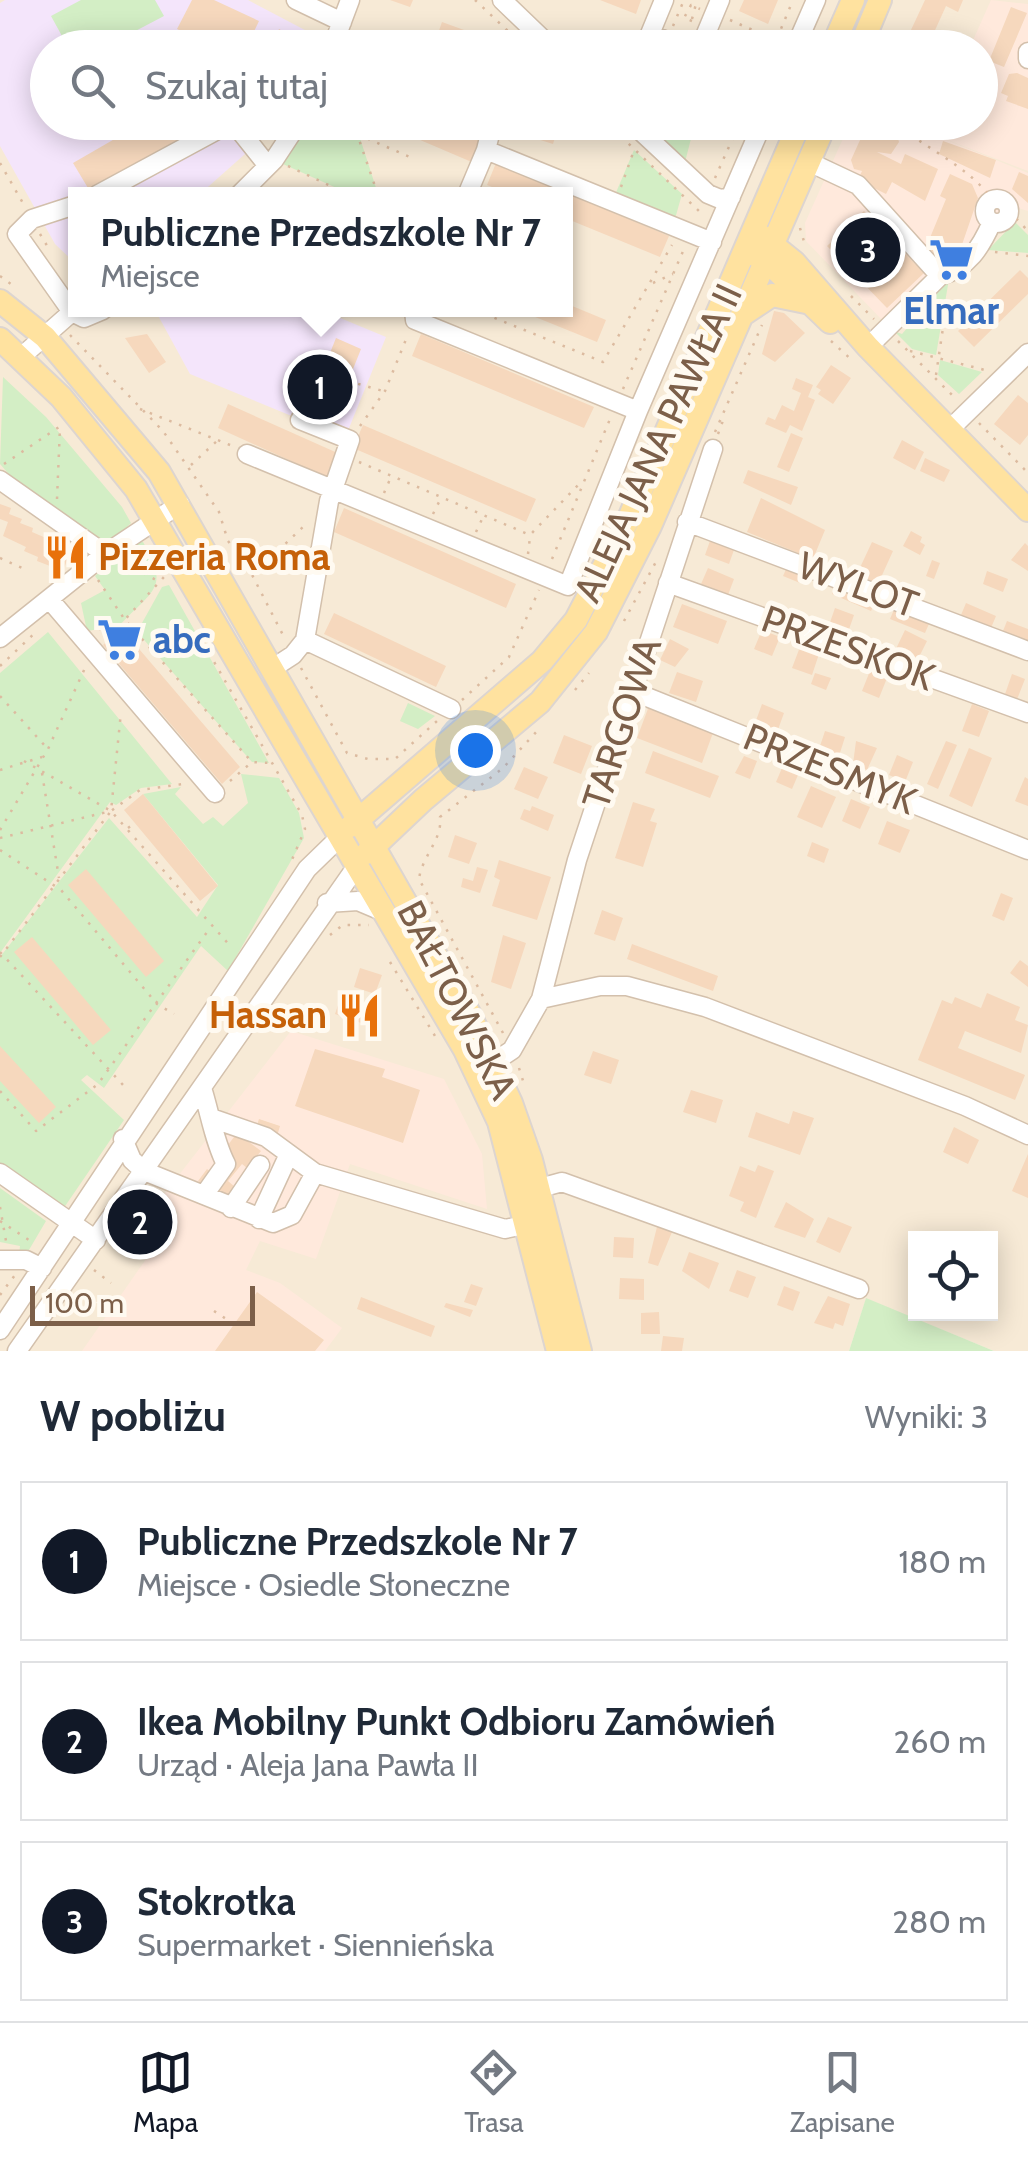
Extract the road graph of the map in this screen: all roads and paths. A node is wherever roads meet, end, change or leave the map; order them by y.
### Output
1 (296, 0) edge
2 (350, 0) edge
3 (475, 0) edge
4 (502, 0) edge
5 (664, 0) edge
6 (684, 0) edge
7 (697, 0) edge
8 (793, 0) edge
9 (816, 0) edge
10 (853, 0) edge
11 (880, 0) edge
12 (712, 5) edge
13 (729, 20) dead end
14 (342, 22) junction
15 (339, 30) edge
16 (507, 30) edge
17 (533, 30) edge
18 (652, 30) edge
19 (678, 30) edge
20 (705, 30) edge
21 (752, 30) edge
22 (780, 30) edge
23 (803, 30) edge
24 (840, 30) edge
25 (868, 30) edge
26 (199, 140) edge
27 (250, 140) edge
28 (287, 140) edge
29 (361, 140) edge
30 (372, 140) edge
31 (488, 140) edge
32 (624, 140) edge
33 (634, 140) edge
34 (650, 140) edge
35 (732, 140) edge
36 (755, 140) edge
37 (794, 140) edge
38 (915, 140) edge
39 (817, 143) edge
40 (486, 150) junction
41 (634, 150) junction
42 (410, 157) dead end
43 (0, 163) edge
44 (271, 163) junction
45 (110, 187) edge
46 (246, 187) edge
47 (332, 187) edge
48 (376, 187) edge
49 (470, 187) edge
50 (708, 194) junction
51 (731, 197) junction
52 (992, 199) junction
53 (612, 202) junction
54 (68, 207) edge
55 (1014, 215) junction
56 (785, 218) junction
57 (32, 219) junction
58 (992, 222) junction
59 (1028, 222) edge
60 (685, 231) junction
61 (1028, 231) edge
62 (712, 242) junction
63 (760, 246) junction
64 (980, 250) junction
65 (812, 256) dead end
66 (1028, 256) edge
67 (673, 274) junction
68 (946, 274) junction
69 (652, 284) junction
70 (847, 292) dead end
71 (0, 301) edge
72 (813, 304) junction
73 (68, 306) edge
74 (742, 315) junction
75 (68, 316) edge
76 (414, 317) edge
77 (420, 317) edge
78 (492, 317) edge
79 (889, 327) junction
80 (45, 337) junction
81 (0, 339) edge
82 (868, 347) junction
83 (908, 350) junction
84 (1028, 354) edge
85 (20, 357) junction
86 (938, 358) junction
87 (986, 370) dead end
88 (936, 377) junction
89 (348, 381) dead end
90 (385, 391) junction
91 (729, 402) dead end
92 (617, 403) junction
93 (139, 409) dead end
94 (638, 411) junction
95 (968, 411) junction
96 (54, 418) dead end
97 (300, 420) dead end
98 (60, 426) junction
99 (949, 430) junction
100 (69, 435) dead end
101 (219, 439) junction
102 (347, 447) junction
103 (713, 449) joint
104 (247, 454) joint
105 (0, 466) edge
106 (189, 467) dead end
107 (1028, 473) edge
108 (586, 476) junction
109 (0, 480) edge
110 (330, 495) junction
111 (180, 504) junction
112 (600, 504) junction
113 (1028, 510) edge
114 (630, 516) junction
115 (56, 518) junction
116 (155, 520) junction
117 (687, 522) junction
118 (106, 553) junction
119 (0, 558) edge
120 (247, 564) dead end
121 (22, 568) dead end
122 (89, 568) junction
123 (166, 576) dead end
124 (544, 577) junction
125 (159, 582) junction
126 (668, 583) junction
127 (50, 600) junction
128 (126, 620) junction
129 (43, 626) dead end
130 (119, 626) junction
131 (78, 635) junction
132 (0, 637) edge
133 (305, 640) junction
134 (1028, 651) edge
135 (92, 653) junction
136 (209, 653) dead end
137 (0, 666) edge
138 (273, 668) junction
139 (632, 691) junction
140 (0, 696) edge
141 (131, 697) junction
142 (450, 709) junction
143 (1028, 713) edge
144 (48, 750) junction
145 (44, 757) junction
146 (24, 762) junction
147 (252, 762) junction
148 (273, 764) junction
149 (402, 769) junction
150 (0, 770) edge
151 (40, 770) junction
152 (338, 780) junction
153 (286, 786) dead end
154 (215, 794) junction
155 (110, 811) junction
156 (440, 816) dead end
157 (360, 818) junction
158 (135, 824) dead end
159 (50, 826) junction
160 (126, 829) junction
161 (0, 830) edge
162 (341, 836) junction
163 (0, 838) edge
164 (375, 844) junction
165 (154, 846) dead end
166 (0, 850) edge
167 (1028, 850) edge
168 (146, 851) junction
169 (359, 863) junction
170 (173, 869) dead end
171 (166, 875) junction
172 (59, 878) junction
173 (54, 884) junction
174 (425, 890) dead end
175 (192, 892) dead end
176 (79, 897) dead end
177 (184, 898) junction
178 (71, 902) junction
179 (328, 903) junction
180 (97, 919) dead end
181 (378, 919) junction
182 (90, 925) junction
183 (210, 928) junction
184 (377, 938) dead end
185 (117, 942) dead end
186 (110, 948) junction
187 (237, 952) dead end
188 (385, 953) dead end
189 (0, 955) edge
190 (25, 965) dead end
191 (136, 965) dead end
192 (18, 970) junction
193 (128, 970) junction
194 (43, 986) dead end
195 (37, 992) junction
196 (541, 999) junction
197 (157, 1004) junction
198 (64, 1011) dead end
199 (174, 1014) dead end
200 (58, 1016) junction
201 (80, 1030) dead end
202 (75, 1035) junction
203 (441, 1040) dead end
204 (484, 1068) junction
205 (108, 1072) junction
206 (124, 1086) dead end
207 (202, 1088) junction
208 (10, 1092) dead end
209 (2, 1093) edge
210 (30, 1113) dead end
211 (24, 1117) junction
212 (214, 1118) junction
213 (1028, 1135) edge
214 (123, 1139) junction
215 (289, 1154) junction
216 (226, 1164) junction
217 (260, 1165) dead end
218 (510, 1166) junction
219 (316, 1173) junction
220 (0, 1174) edge
221 (148, 1176) junction
222 (248, 1182) junction
223 (540, 1188) junction
224 (204, 1195) junction
225 (0, 1207) edge
226 (231, 1208) junction
227 (158, 1217) dead end
228 (259, 1219) junction
229 (2, 1223) edge
230 (72, 1224) junction
231 (524, 1225) junction
232 (96, 1240) junction
233 (37, 1245) dead end
234 (552, 1249) junction
235 (4, 1259) edge
236 (81, 1260) junction
237 (42, 1268) junction
238 (111, 1283) dead end
239 (859, 1289) dead end
240 (214, 1311) dead end
241 (234, 1324) dead end
242 (1, 1328) edge
243 (19, 1347) edge
244 (558, 1351) edge
245 (580, 1351) edge

1 - 14 street
2 - 14 street
3 - 16 path
4 - 17 street
5 - 18 street
6 - 19 path
7 - 12 path
8 - 22 path
9 - 23 street
10 - 24 main road
11 - 25 main road
12 - 20 street
13 - 21 path
14 - 15 street
26 - 45 street
27 - 44 street
28 - 44 street
29 - 48 path
30 - 42 path
31 - 40 street
32 - 41 path
33 - 41 path
34 - 50 street
35 - 50 path
36 - 51 street
37 - 63 main road, ALEJA JANA PAWŁA II
38 - 52 path
39 - 56 main road
39 - 68 street
40 - 49 street
40 - 53 street
41 - 53 path
41 - 60 path
43 - 57 path
44 - 46 street
44 - 47 path
50 - 51 street
51 - 62 street
52 - 55 street
52 - 58 street
53 - 60 street
54 - 57 street
55 - 58 street
55 - 59 path
55 - 61 path
56 - 63 main road
56 - 65 path
57 - 73 street
58 - 64 street
60 - 62 street
60 - 67 path
60 - 69 path
62 - 94 street
63 - 72 main road
63 - 74 main road, ALEJA JANA PAWŁA II
63 - 82 main road
63 - 114 main road, ALEJA JANA PAWŁA II
64 - 66 path
64 - 68 street
67 - 69 path
67 - 92 path
68 - 79 street
68 - 86 path
69 - 78 path
70 - 79 path
71 - 80 main road, BAŁTOWSKA
72 - 74 main road
72 - 82 main road
74 - 164 main road, ALEJA JANA PAWŁA II
75 - 80 street
76 - 90 path
77 - 92 street
79 - 82 street
79 - 83 path
80 - 85 street
80 - 111 main road, BAŁTOWSKA
81 - 85 main road, BAŁTOWSKA
82 - 99 main road
83 - 86 path
83 - 88 path
84 - 95 street
85 - 116 main road, BAŁTOWSKA
86 - 87 path
86 - 88 path
88 - 95 path
89 - 90 path
90 - 102 path
91 - 103 path
92 - 94 street
92 - 108 path
93 - 101 path
94 - 112 street
95 - 99 street
95 - 107 path
96 - 98 path
97 - 102 street
98 - 100 path
98 - 105 path
98 - 115 path
99 - 113 main road
101 - 104 path
101 - 106 path
102 - 108 path
102 - 110 street
103 - 117 street, TARGOWA
104 - 110 street
108 - 124 path
109 - 115 street
110 - 120 path
110 - 124 street
110 - 133 street
111 - 116 street
111 - 138 main road, BAŁTOWSKA
112 - 114 street
112 - 124 street
114 - 149 main road, ALEJA JANA PAWŁA II
115 - 118 street
116 - 118 street
116 - 162 main road, BAŁTOWSKA
117 - 126 street, TARGOWA
117 - 134 street, WYLOT
118 - 122 street
118 - 125 path
119 - 121 path
122 - 127 street
122 - 128 path
123 - 125 path
124 - 142 path
125 - 128 path
126 - 139 street, TARGOWA
126 - 143 street, PRZESKOK
127 - 131 street
127 - 132 street
128 - 130 path
128 - 147 path
129 - 137 path
130 - 131 path
130 - 135 path
131 - 135 street
133 - 138 street
133 - 142 street
135 - 141 street
135 - 144 path
136 - 148 path
138 - 152 main road, BAŁTOWSKA
139 - 167 street, PRZESMYK
139 - 196 street, TARGOWA
140 - 144 path
141 - 154 street
141 - 155 path
142 - 149 path
144 - 145 path
145 - 146 path
145 - 151 path
146 - 150 path
146 - 151 path
147 - 148 path
147 - 154 path
148 - 153 path
149 - 152 main road
149 - 157 main road, ALEJA JANA PAWŁA II
151 - 155 path
151 - 159 path
151 - 161 path
152 - 157 main road, BAŁTOWSKA
154 - 155 path
155 - 159 path
155 - 160 path
155 - 172 path
156 - 174 path
157 - 162 main road, ALEJA JANA PAWŁA II
157 - 164 main road, BAŁTOWSKA
158 - 160 path
159 - 163 path
159 - 172 path
160 - 168 path
162 - 169 main road, BAŁTOWSKA
162 - 214 street, ALEJA JANA PAWŁA II
164 - 169 main road, ALEJA JANA PAWŁA II
164 - 204 main road, BAŁTOWSKA
165 - 168 path
166 - 173 path
168 - 171 path
169 - 179 street, ALEJA JANA PAWŁA II
169 - 181 main road, BAŁTOWSKA
170 - 171 path
171 - 177 path
172 - 173 path
173 - 178 path
173 - 189 path
175 - 177 path
176 - 178 path
177 - 183 path
178 - 182 path
179 - 181 street
179 - 207 street, ALEJA JANA PAWŁA II
180 - 182 path
181 - 184 path
181 - 204 main road, BAŁTOWSKA
182 - 186 path
183 - 187 path
183 - 197 path
185 - 186 path
186 - 193 path
188 - 203 path
189 - 192 path
190 - 192 path
191 - 193 path
192 - 195 path
193 - 197 path
194 - 195 path
195 - 200 path
196 - 204 street, TARGOWA
196 - 213 street
197 - 199 path
197 - 205 path
198 - 200 path
200 - 202 path
201 - 202 path
202 - 205 path
204 - 218 main road, BAŁTOWSKA
204 - 223 main road, BAŁTOWSKA
205 - 206 path
205 - 211 path
207 - 212 street
207 - 221 street, ALEJA JANA PAWŁA II
208 - 209 path
209 - 211 path
210 - 211 path
212 - 215 street
212 - 216 street
214 - 221 street
214 - 230 street, ALEJA JANA PAWŁA II
215 - 219 street
215 - 228 street
216 - 222 street
216 - 224 street
217 - 222 street
218 - 223 street
218 - 231 main road, BAŁTOWSKA
219 - 228 street
219 - 231 street
220 - 230 street
221 - 224 street
221 - 227 path
221 - 232 street, ALEJA JANA PAWŁA II
222 - 226 street
223 - 234 main road, BAŁTOWSKA
223 - 239 street
224 - 226 street
225 - 229 path
226 - 228 street
229 - 233 path
229 - 235 path
230 - 232 street
230 - 237 street, ALEJA JANA PAWŁA II
231 - 234 street
231 - 244 main road, BAŁTOWSKA
232 - 236 street, ALEJA JANA PAWŁA II
234 - 245 main road, BAŁTOWSKA
235 - 237 street
236 - 238 path
236 - 243 street, ALEJA JANA PAWŁA II
237 - 242 street, ALEJA JANA PAWŁA II
240 - 241 path
242 - 243 street

